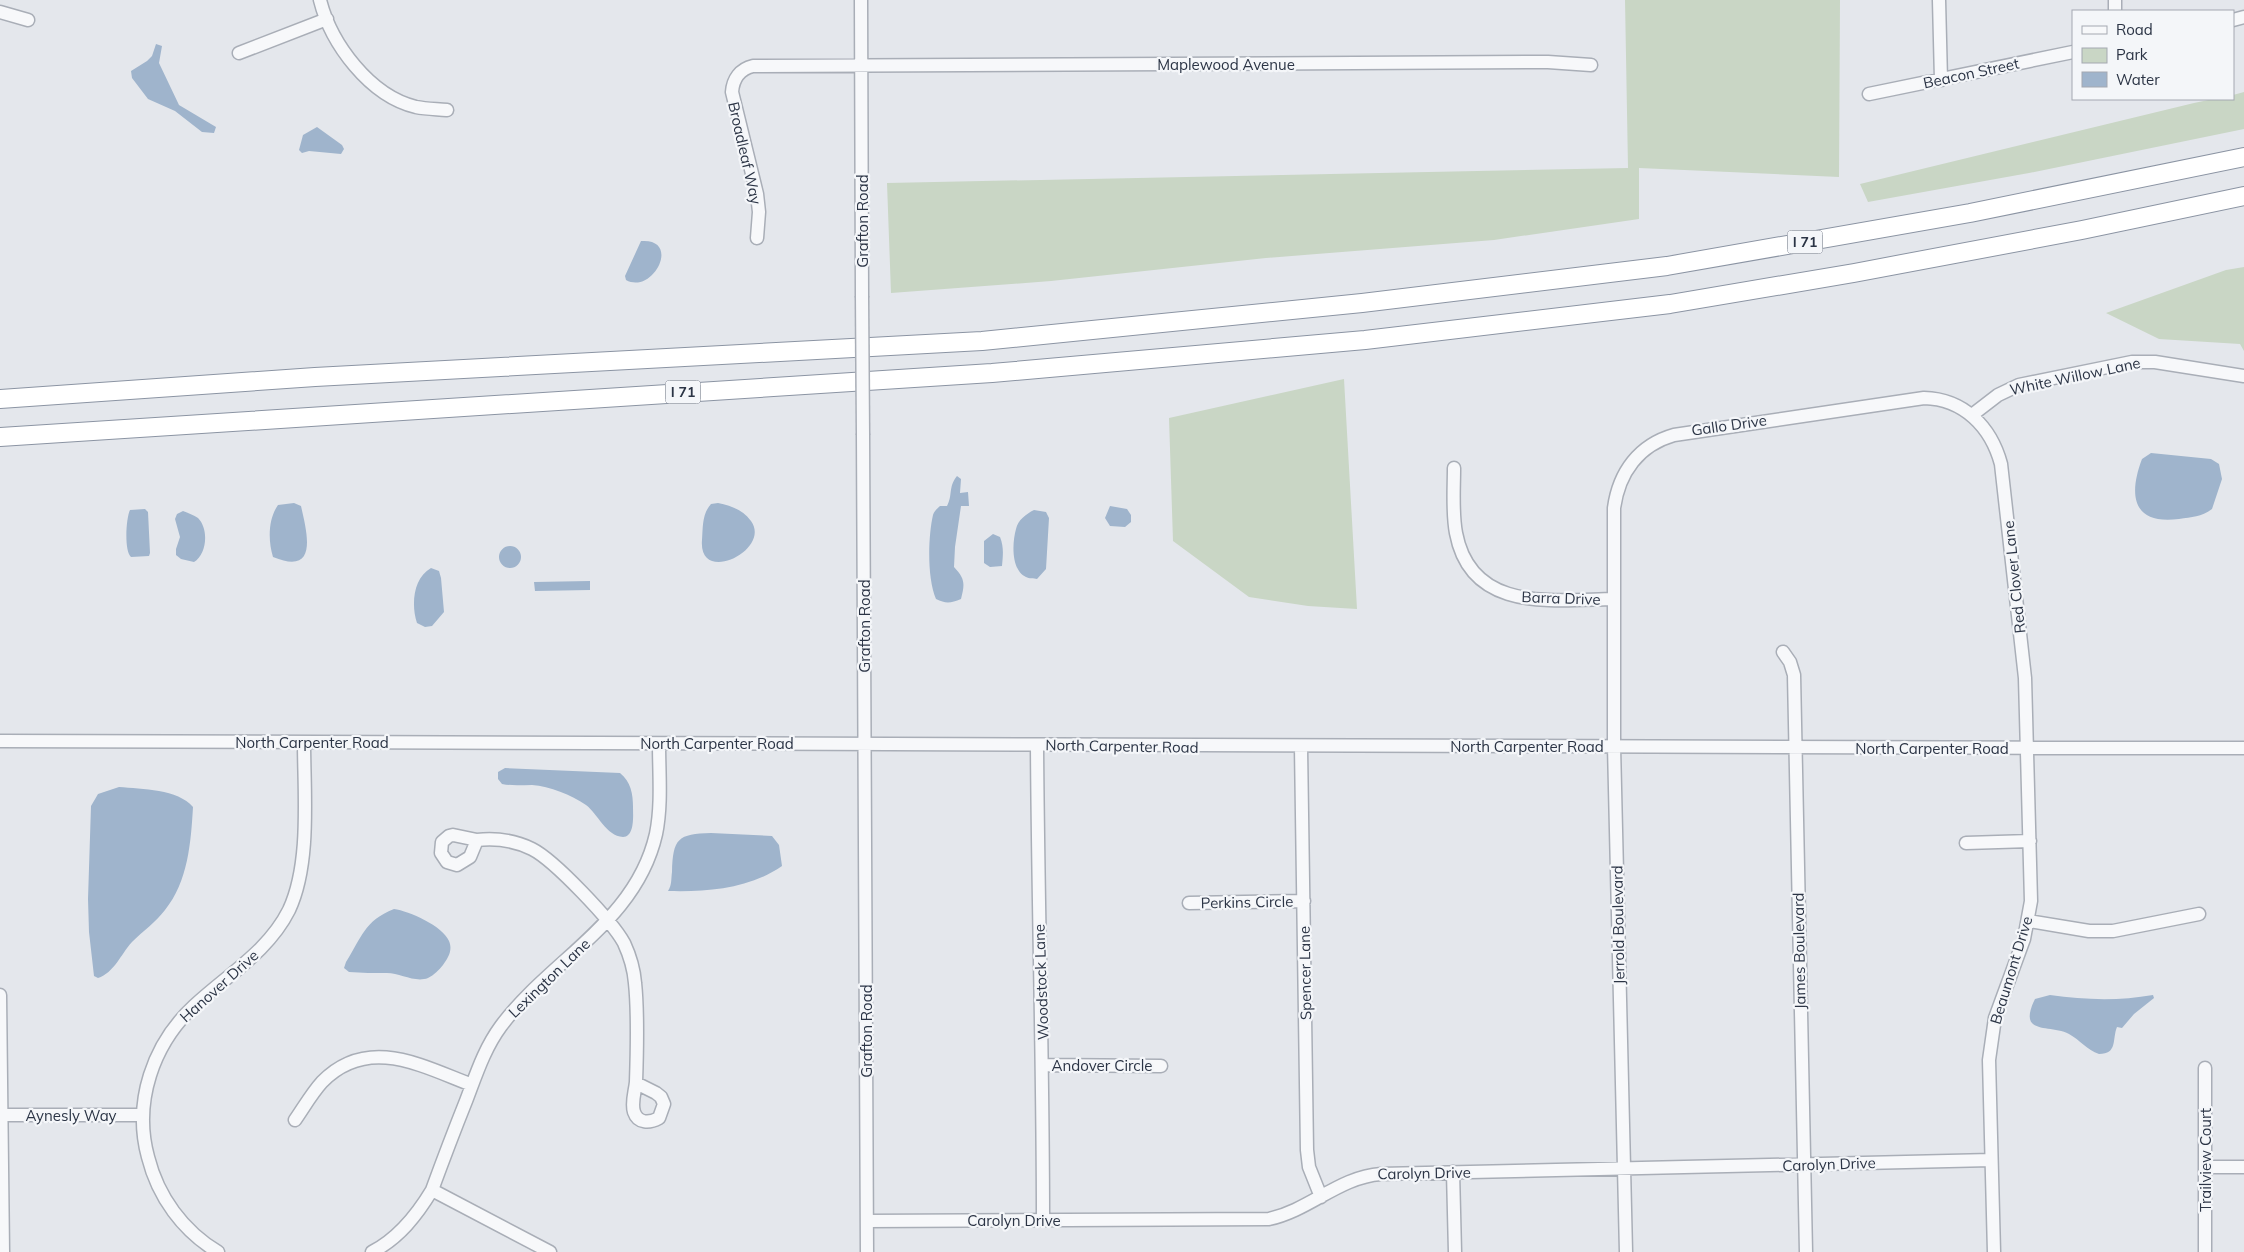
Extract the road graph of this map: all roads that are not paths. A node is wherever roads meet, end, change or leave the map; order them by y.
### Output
1 (320, 0) edge
2 (861, 0) edge
3 (1939, 0) edge
4 (0, 12) edge
5 (327, 19) junction
6 (28, 20) dead end
7 (2072, 52) edge
8 (239, 53) dead end
9 (862, 65) junction
10 (1591, 65) dead end
11 (1940, 80) junction
12 (1869, 94) dead end
13 (447, 110) dead end
14 (2244, 158) edge
15 (2244, 196) edge
16 (757, 238) dead end
17 (2244, 376) edge
18 (0, 399) edge
19 (1972, 415) junction
20 (0, 437) edge
21 (1454, 468) dead end
22 (1613, 599) junction
23 (1783, 652) dead end
24 (0, 741) edge
25 (304, 742) junction
26 (659, 744) junction
27 (864, 744) junction
28 (1037, 745) junction
29 (1614, 746) junction
30 (1301, 747) junction
31 (1794, 748) junction
32 (2244, 748) edge
33 (2027, 749) junction
34 (476, 840) dead end
35 (2030, 842) junction
36 (1966, 843) dead end
37 (1304, 901) junction
38 (1189, 903) dead end
39 (2199, 914) dead end
40 (607, 921) junction
41 (2029, 921) junction
42 (0, 995) edge
43 (1043, 1065) junction
44 (1161, 1066) dead end
45 (2205, 1068) dead end
46 (636, 1083) dead end
47 (472, 1085) junction
48 (1, 1114) edge
49 (142, 1115) junction
50 (295, 1120) dead end
51 (1991, 1160) junction
52 (1804, 1166) junction
53 (2205, 1167) junction
54 (2244, 1167) edge
55 (1624, 1169) junction
56 (1453, 1172) junction
57 (432, 1190) junction
58 (1321, 1196) junction
59 (1044, 1220) junction
60 (867, 1221) junction
61 (201, 1248) edge
62 (3, 1252) edge
63 (218, 1252) edge
64 (372, 1252) edge
65 (550, 1252) edge
66 (868, 1252) edge
67 (1455, 1252) edge
68 (1626, 1252) edge
69 (1806, 1252) edge
70 (1994, 1252) edge
71 (2205, 1252) edge

1 - 5 street
2 - 9 street, Grafton Road
3 - 11 street
4 - 6 street
5 - 8 street
5 - 13 street
7 - 11 street, Beacon Street
9 - 10 street, Maplewood Avenue
9 - 16 street, Broadleaf Way
9 - 27 street, Grafton Road, bridge
11 - 12 street, Beacon Street
14 - 18 highway, I 71
15 - 20 highway, I 71
17 - 19 street, White Willow Lane
19 - 22 street, Gallo Drive
19 - 33 street, Red Clover Lane
21 - 22 street, Barra Drive
22 - 29 street, Jerrold Boulevard
23 - 31 street, James Boulevard
24 - 25 street, North Carpenter Road
25 - 26 street, North Carpenter Road
25 - 49 street, Hanover Drive
26 - 27 street, North Carpenter Road
26 - 40 street, Lexington Lane
27 - 28 street, North Carpenter Road
27 - 60 street, Grafton Road
28 - 30 street, North Carpenter Road
28 - 43 street, Woodstock Lane
29 - 30 street, North Carpenter Road
29 - 31 street, North Carpenter Road
29 - 55 street, Jerrold Boulevard
30 - 37 street, Spencer Lane
31 - 33 street, North Carpenter Road
31 - 52 street, James Boulevard
32 - 33 street, North Carpenter Road
33 - 35 street, Beaumont Drive
34 - 40 street
35 - 36 street
35 - 41 street, Beaumont Drive
37 - 38 street, Perkins Circle
37 - 58 street, Spencer Lane
39 - 41 street
40 - 46 street
40 - 47 street, Lexington Lane
41 - 51 street, Beaumont Drive
42 - 48 street
43 - 44 street, Andover Circle
43 - 59 street, Woodstock Lane
45 - 53 street, Trailview Court
47 - 50 street
47 - 57 street, Lexington Lane
48 - 49 street, Aynesly Way
48 - 62 street
49 - 61 street, Hanover Drive
51 - 52 street, Carolyn Drive
51 - 70 street, Beaumont Drive
52 - 55 street, Carolyn Drive
52 - 69 street, James Boulevard
53 - 54 street
53 - 71 street, Trailview Court
55 - 56 street, Carolyn Drive
55 - 68 street, Jerrold Boulevard
56 - 58 street, Carolyn Drive
56 - 67 street
57 - 64 street, Lexington Lane
57 - 65 street
58 - 59 street, Carolyn Drive
59 - 60 street, Carolyn Drive
60 - 66 street, Grafton Road
61 - 63 street

